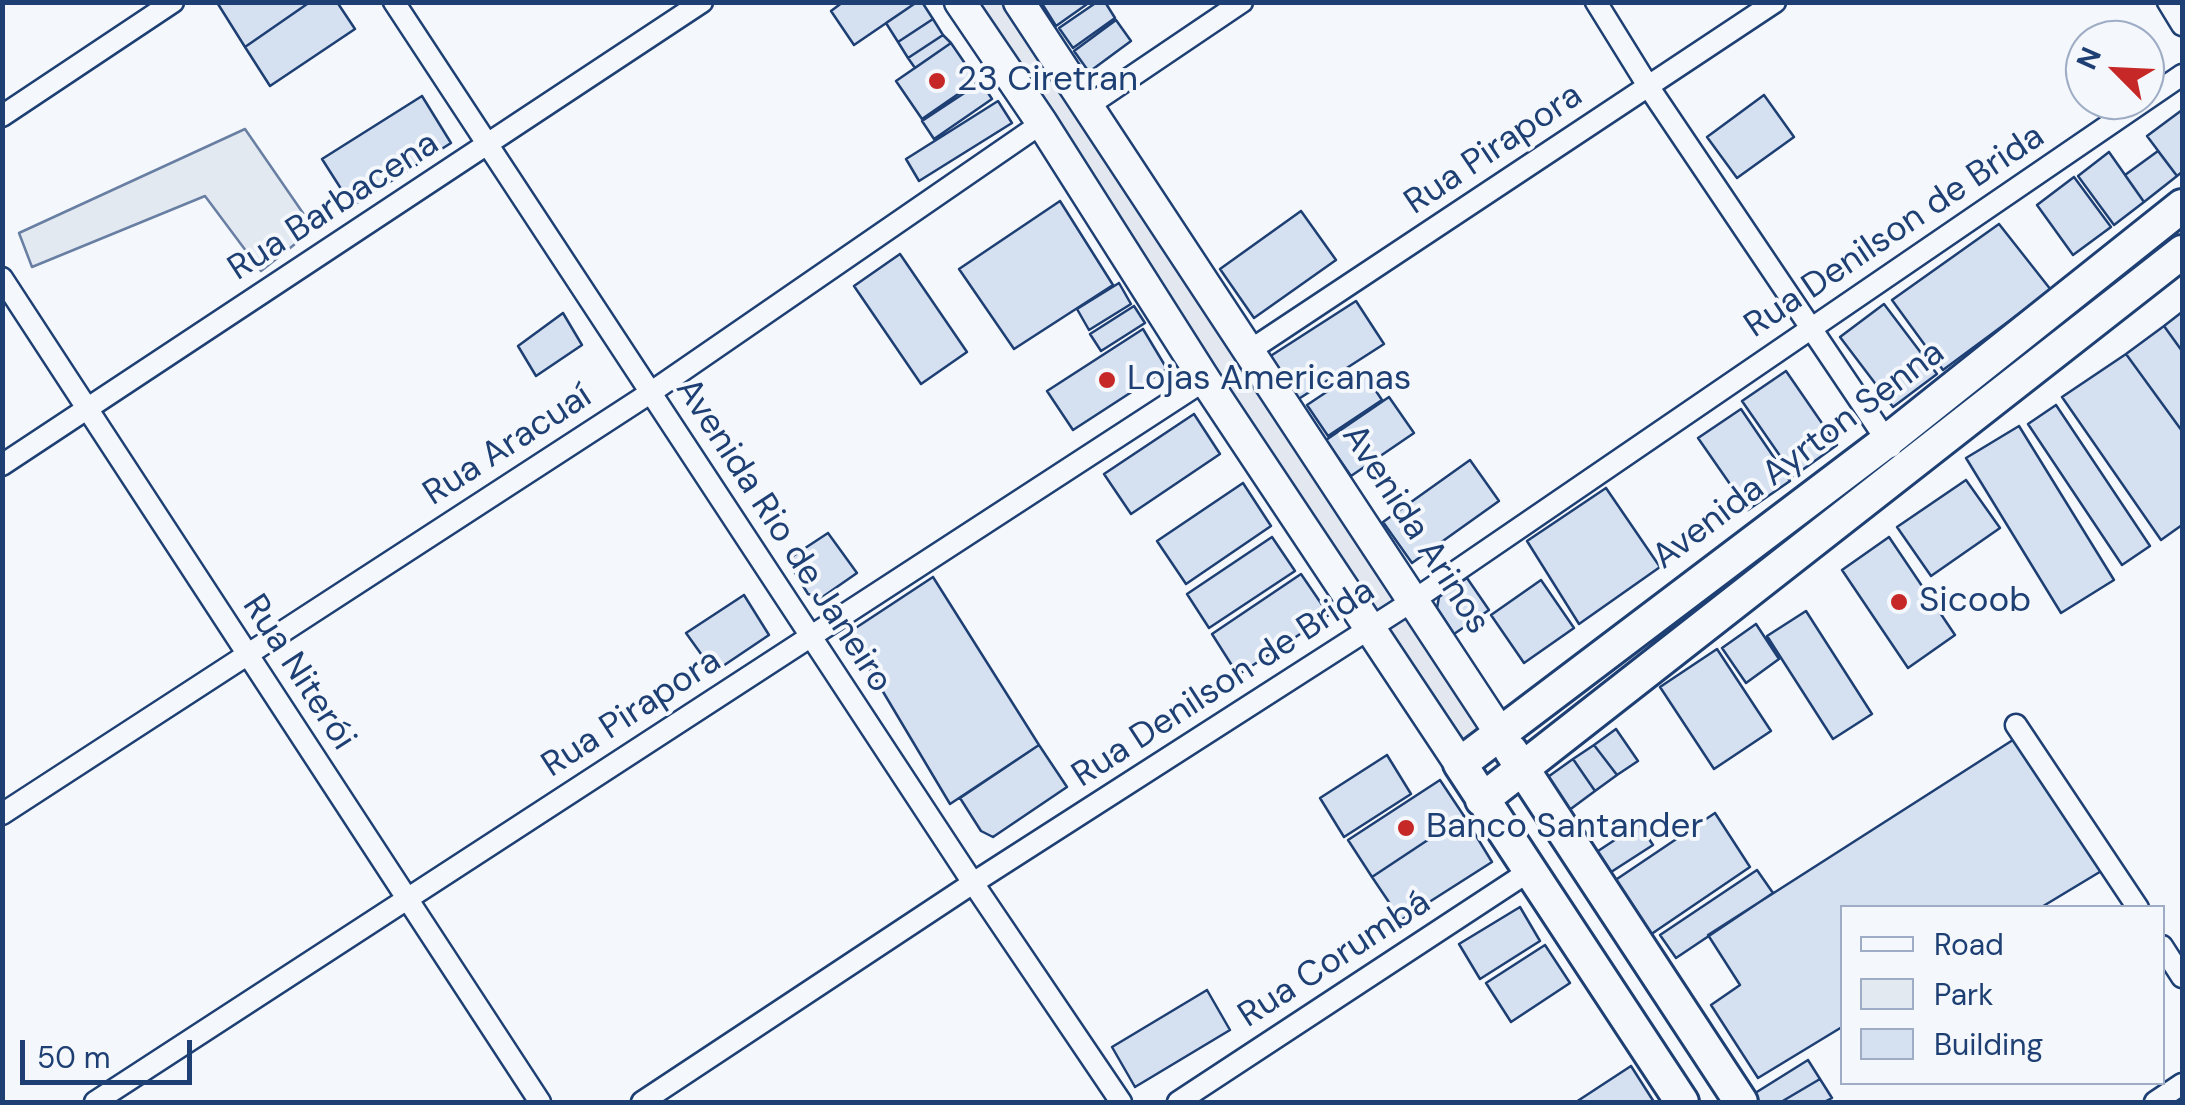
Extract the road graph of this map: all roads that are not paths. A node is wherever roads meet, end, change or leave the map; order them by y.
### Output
1 (173, 2) edge
2 (394, 2) edge
3 (702, 2) edge
4 (960, 2) edge
5 (1019, 2) edge
6 (1242, 2) edge
7 (1596, 2) edge
8 (1774, 2) edge
9 (2168, 2) edge
10 (2182, 25) edge
11 (2182, 74) edge
12 (1648, 86) junction
13 (1088, 106) junction
14 (2, 116) edge
15 (1042, 123) junction
16 (488, 145) junction
17 (2182, 206) edge
18 (2182, 252) edge
19 (2, 278) edge
20 (1812, 327) junction
21 (1249, 351) junction
22 (1205, 380) junction
23 (650, 392) junction
24 (87, 408) junction
25 (1896, 455) junction
26 (2, 465) edge
27 (1414, 600) junction
28 (1656, 615) junction
29 (1369, 630) junction
30 (810, 636) junction
31 (1678, 645) junction
32 (248, 654) junction
33 (2016, 725) dead end
34 (1500, 733) junction
35 (1460, 764) junction
36 (1522, 767) junction
37 (1482, 800) junction
38 (2, 814) edge
39 (1528, 872) junction
40 (972, 883) junction
41 (408, 901) junction
42 (2136, 905) edge
43 (2165, 951) edge
44 (2182, 977) edge
45 (2182, 1084) edge
46 (95, 1102) edge
47 (540, 1102) edge
48 (642, 1102) edge
49 (1121, 1102) edge
50 (1178, 1102) edge
51 (1682, 1102) edge
52 (1741, 1102) edge
53 (2155, 1102) edge

1 - 14 street
2 - 16 street, Avenida Rio de Janeiro
3 - 16 street, Rua Barbacena
4 - 15 main road
5 - 13 main road, Avenida Arinos
6 - 13 street
7 - 12 street
8 - 12 street, Rua Pirapora
9 - 10 street
11 - 20 street, Rua Denilson de Brida
12 - 20 street
12 - 21 street, Rua Pirapora
13 - 21 main road, Avenida Arinos
15 - 22 main road
15 - 23 street, Rua Aracuaí
16 - 23 street, Avenida Rio de Janeiro
16 - 24 street, Rua Barbacena
17 - 25 main road, Avenida Ayrton Senna
18 - 25 main road, Avenida Ayrton Senna
19 - 24 street, Rua Niterói
20 - 25 street
20 - 27 street, Rua Denilson de Brida
21 - 27 main road, Avenida Arinos
22 - 29 main road
22 - 30 street, Rua Pirapora
23 - 30 street, Avenida Rio de Janeiro
23 - 32 street, Rua Aracuaí
24 - 26 street, Rua Barbacena
24 - 32 street, Rua Niterói
25 - 28 main road, Avenida Ayrton Senna
25 - 31 main road, Avenida Ayrton Senna
27 - 29 street, Rua Denilson de Brida
27 - 34 main road, Avenida Arinos
28 - 31 main road
28 - 34 main road, Avenida Ayrton Senna
29 - 35 main road
29 - 40 street, Rua Denilson de Brida
30 - 40 street, Avenida Rio de Janeiro
30 - 41 street, Rua Pirapora
31 - 36 main road, Avenida Ayrton Senna
32 - 38 street, Rua Aracuaí
32 - 41 street, Rua Niterói
33 - 42 street
34 - 35 main road, Avenida Ayrton Senna
34 - 36 main road, Avenida Arinos
35 - 37 main road
36 - 37 main road, Avenida Ayrton Senna
36 - 52 main road, Avenida Arinos
37 - 39 main road
39 - 50 street, Rua Corumbá
39 - 51 main road
40 - 48 street, Rua Denilson de Brida
40 - 49 street, Avenida Rio de Janeiro
41 - 46 street, Rua Pirapora
41 - 47 street, Rua Niterói
43 - 44 street
45 - 53 street

